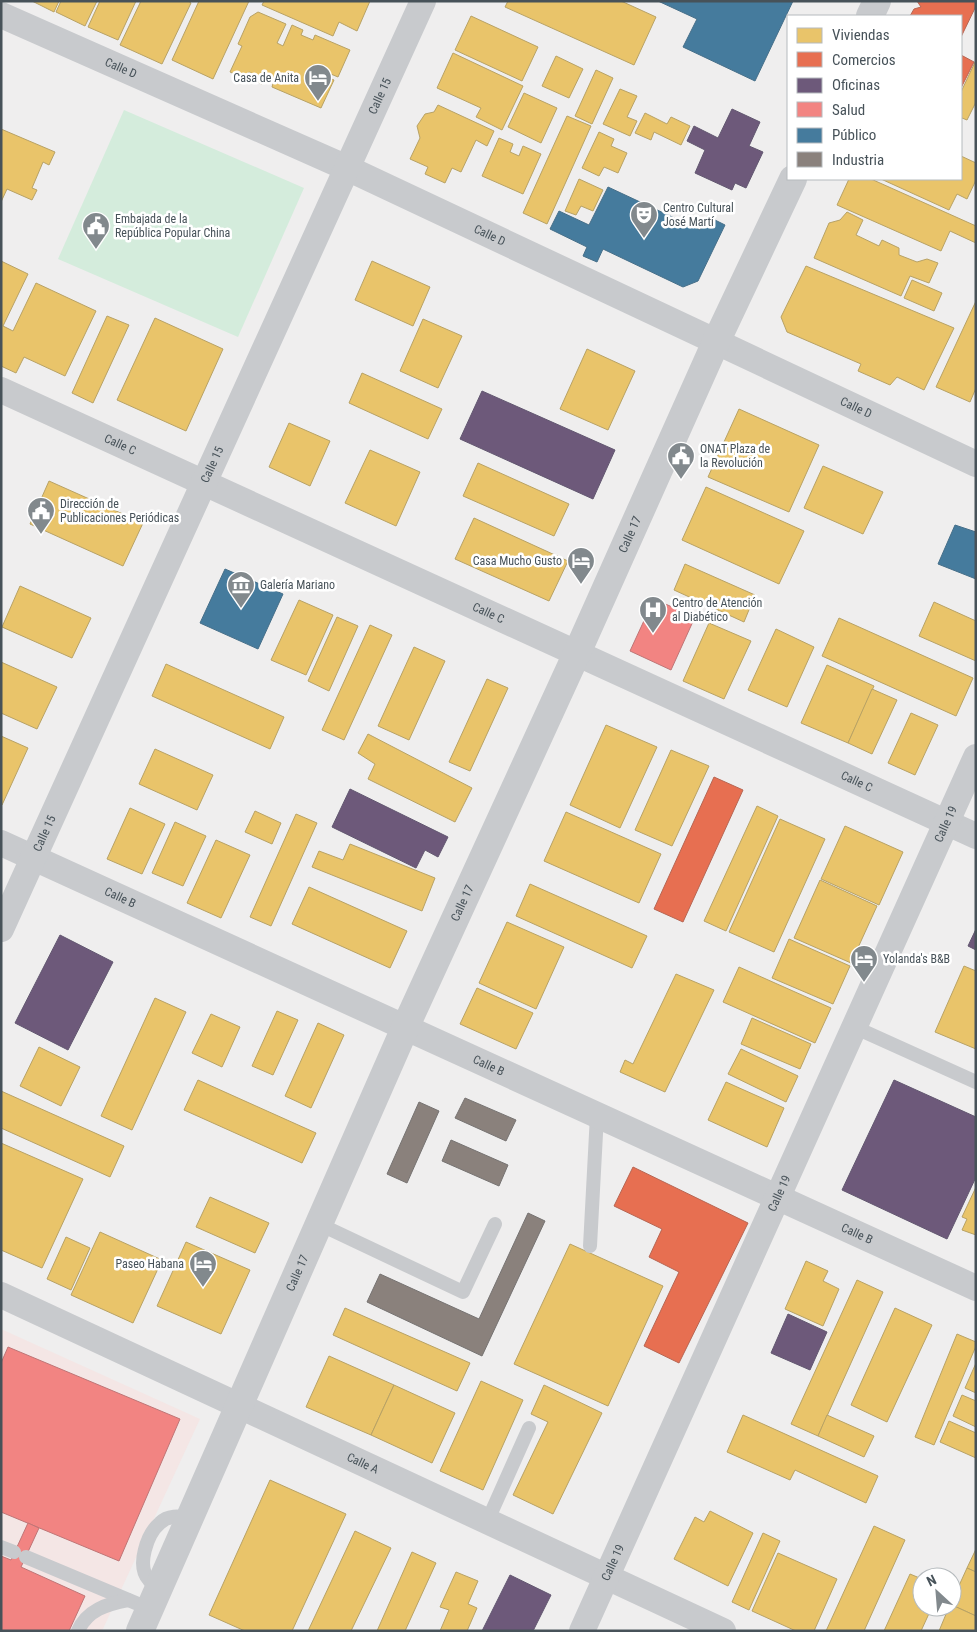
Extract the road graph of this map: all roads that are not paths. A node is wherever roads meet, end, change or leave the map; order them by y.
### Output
1 (423, 1) edge
2 (877, 1) edge
3 (1, 15) edge
4 (870, 15) edge
5 (347, 168) junction
6 (793, 180) edge
7 (716, 342) junction
8 (1, 390) edge
9 (976, 464) edge
10 (204, 483) junction
11 (577, 654) junction
12 (976, 756) edge
13 (946, 822) junction
14 (976, 836) edge
15 (1, 843) edge
16 (34, 858) junction
17 (1, 928) edge
18 (854, 1027) junction
19 (405, 1028) junction
20 (976, 1082) edge
21 (597, 1115) junction
22 (777, 1197) junction
23 (319, 1224) junction
24 (496, 1224) dead end
25 (590, 1246) dead end
26 (976, 1288) edge
27 (1, 1295) edge
28 (239, 1406) junction
29 (529, 1428) dead end
30 (487, 1522) junction
31 (14, 1552) edge
32 (605, 1577) junction
33 (144, 1607) edge
34 (78, 1631) edge
35 (582, 1631) edge
36 (723, 1631) edge

1 - 5 street, Calle 15
2 - 4 street
3 - 5 street, Calle D
5 - 7 street, Calle D
5 - 10 street, Calle 15
6 - 7 street, Calle 17
7 - 9 street, Calle D
7 - 11 street, Calle 17
8 - 10 street, Calle C
10 - 11 street, Calle C
10 - 16 street, Calle 15
11 - 13 street, Calle C
11 - 19 street, Calle 17
12 - 13 street, Calle 19
13 - 14 street, Calle C
13 - 18 street, Calle 19
15 - 16 street, Calle B
16 - 17 street, Calle 15
16 - 19 street, Calle B
18 - 20 lane
18 - 22 street, Calle 19
19 - 21 street, Calle B
19 - 23 street, Calle 17
21 - 22 street, Calle B
21 - 25 lane
22 - 26 street, Calle B
22 - 32 street, Calle 19
23 - 24 lane
23 - 28 street, Calle 17
27 - 28 street, Calle A
28 - 30 street, Calle A
28 - 33 street, Calle 17
29 - 30 lane
30 - 32 street, Calle A
31 - 33 lane
32 - 35 street, Calle 19
32 - 36 street, Calle A
33 - 34 lane

